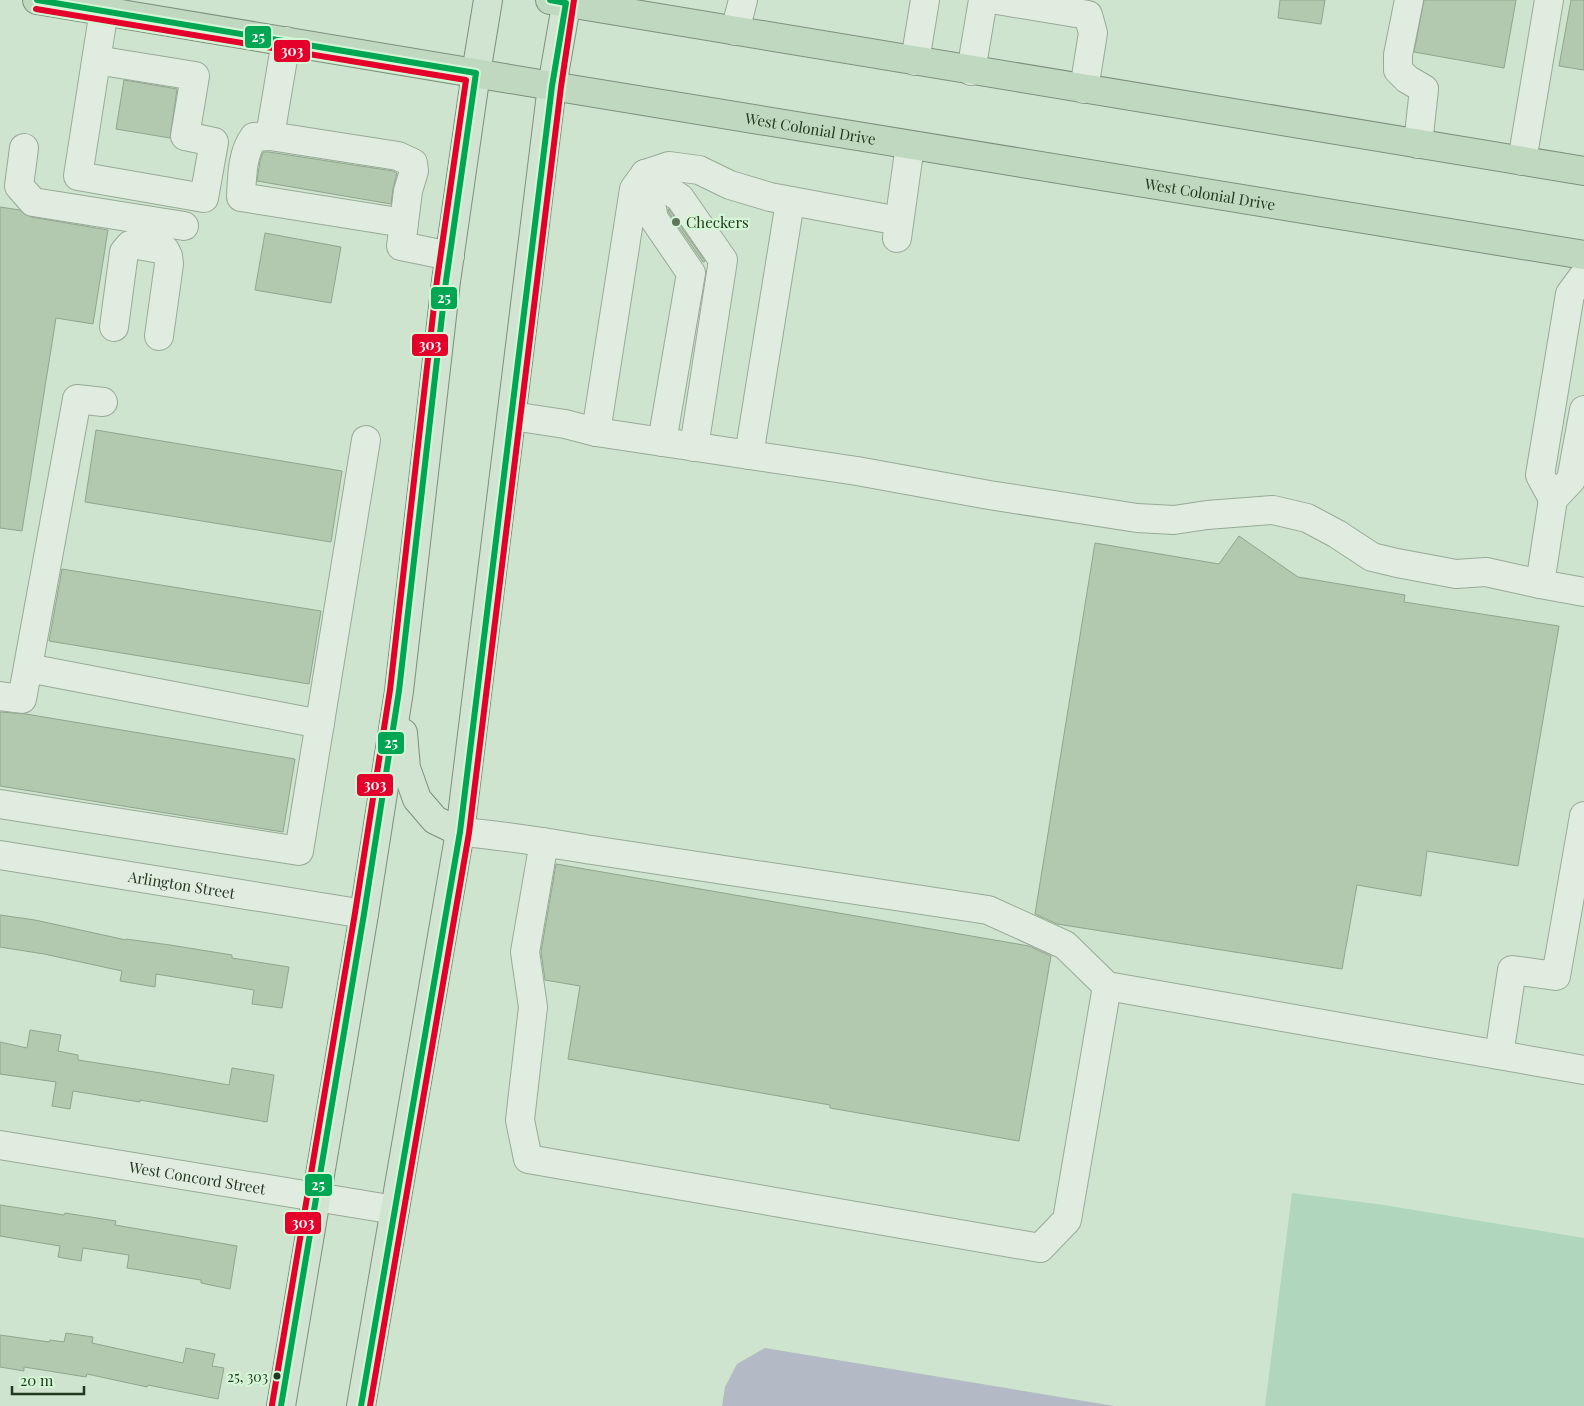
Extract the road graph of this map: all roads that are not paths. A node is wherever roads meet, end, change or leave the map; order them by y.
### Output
1 (37, 0) edge
2 (488, 0) edge
3 (743, 0) edge
4 (925, 0) edge
5 (983, 0) edge
6 (997, 0) edge
7 (1409, 0) edge
8 (1549, 0) edge
9 (561, 1) edge
10 (104, 10) junction
11 (735, 31) junction
12 (286, 41) junction
13 (96, 60) junction
14 (916, 61) junction
15 (971, 71) junction
16 (476, 73) junction
17 (552, 86) junction
18 (1084, 89) junction
19 (270, 136) junction
20 (1418, 144) junction
21 (910, 145) junction
22 (24, 148) dead end
23 (1522, 161) junction
24 (1584, 171) edge
25 (645, 174) junction
26 (790, 202) junction
27 (404, 223) junction
28 (184, 226) dead end
29 (1584, 255) edge
30 (450, 256) junction
31 (1584, 275) edge
32 (114, 327) dead end
33 (159, 336) dead end
34 (103, 402) dead end
35 (1584, 410) edge
36 (512, 416) junction
37 (596, 432) junction
38 (366, 440) dead end
39 (662, 442) junction
40 (694, 447) junction
41 (749, 455) junction
42 (1553, 499) junction
43 (1540, 584) junction
44 (1584, 592) edge
45 (28, 668) junction
46 (399, 691) junction
47 (0, 696) edge
48 (320, 724) junction
49 (0, 804) edge
50 (1584, 816) edge
51 (460, 832) junction
52 (544, 842) junction
53 (0, 854) edge
54 (364, 914) junction
55 (1107, 986) junction
56 (1499, 1055) junction
57 (1584, 1070) edge
58 (0, 1144) edge
59 (317, 1196) junction
60 (395, 1210) junction
61 (281, 1406) edge
62 (361, 1406) edge

1 - 10 highway, West Colonial Drive
2 - 16 main road
3 - 11 street
4 - 14 street
5 - 15 street
6 - 18 street
7 - 20 street
8 - 23 street
9 - 11 highway
9 - 17 main road
10 - 12 highway, West Colonial Drive
10 - 13 street
11 - 14 highway
12 - 16 highway, West Colonial Drive
12 - 19 street
13 - 13 street
14 - 15 highway
15 - 18 highway
16 - 17 highway, West Colonial Drive
16 - 30 main road
17 - 21 highway, West Colonial Drive
17 - 36 main road
18 - 20 highway
19 - 27 street
19 - 27 street
20 - 23 highway
21 - 26 street
21 - 29 highway, West Colonial Drive
22 - 28 street
23 - 24 highway
25 - 26 street
25 - 37 street
25 - 39 street
25 - 40 street
26 - 41 street
27 - 30 street
30 - 46 main road
31 - 42 street
32 - 33 street
34 - 45 street
35 - 42 street
36 - 37 street
36 - 51 main road
37 - 39 street
38 - 48 street
39 - 40 street
40 - 41 street
41 - 43 street
42 - 43 street
43 - 44 street
45 - 47 street
45 - 48 street
46 - 51 main road
46 - 54 main road
48 - 49 street
50 - 56 street
51 - 52 street
51 - 60 main road
52 - 55 street
52 - 55 street
53 - 54 street, Arlington Street
54 - 59 main road
55 - 56 street
56 - 57 street
58 - 59 street, West Concord Street
59 - 60 street, West Concord Street
59 - 61 main road
60 - 62 main road

